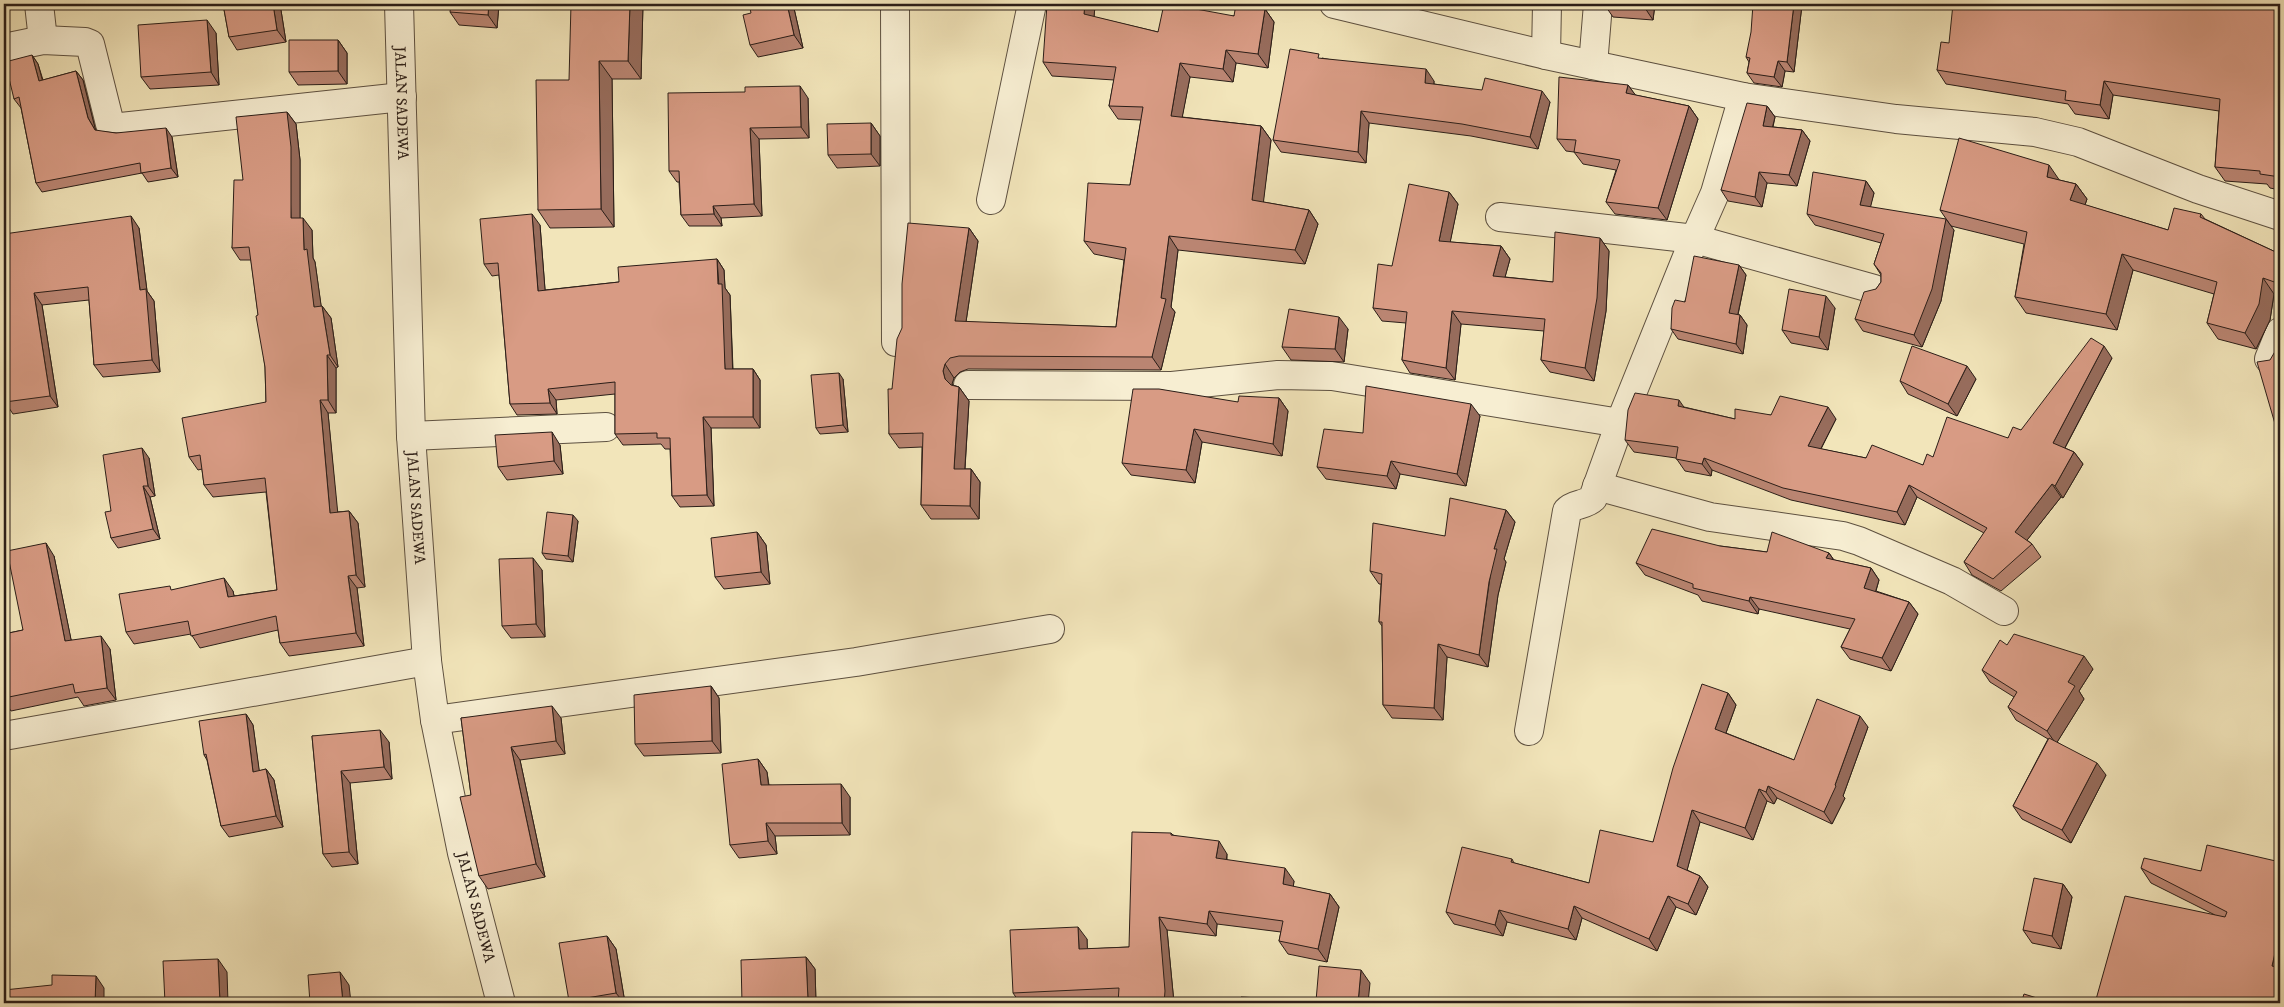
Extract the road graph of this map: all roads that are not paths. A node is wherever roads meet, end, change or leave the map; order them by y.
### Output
1 (39, 4) edge
2 (399, 4) edge
3 (895, 4) edge
4 (1032, 4) edge
5 (1334, 4) edge
6 (1547, 4) edge
7 (1598, 4) edge
8 (43, 40) junction
9 (4, 48) edge
10 (1546, 55) junction
11 (1593, 65) junction
12 (402, 97) junction
13 (1743, 97) junction
14 (991, 200) dead end
15 (2280, 216) edge
16 (1500, 217) dead end
17 (1695, 239) junction
18 (1874, 289) edge
19 (2280, 332) edge
20 (896, 342) edge
21 (2269, 359) edge
22 (968, 385) dead end
23 (1620, 423) junction
24 (606, 427) dead end
25 (411, 436) junction
26 (1597, 486) junction
27 (2004, 611) dead end
28 (1050, 629) dead end
29 (402, 666) junction
30 (435, 720) junction
31 (1529, 730) dead end
32 (4, 736) edge
33 (501, 1003) edge

1 - 8 street
2 - 12 street, JALAN SADEWA
3 - 20 street
4 - 14 street
5 - 10 street
6 - 10 street
7 - 11 street
8 - 9 street
8 - 12 street
10 - 11 street
11 - 13 street
12 - 25 street, JALAN SADEWA
13 - 15 street
13 - 17 street
16 - 17 street
17 - 18 street
17 - 23 street
19 - 21 street
22 - 23 street
23 - 26 street
24 - 25 street
25 - 29 street, JALAN SADEWA
26 - 27 street
26 - 31 street
28 - 30 street
29 - 30 street, JALAN SADEWA
29 - 32 street
30 - 33 street, JALAN SADEWA

